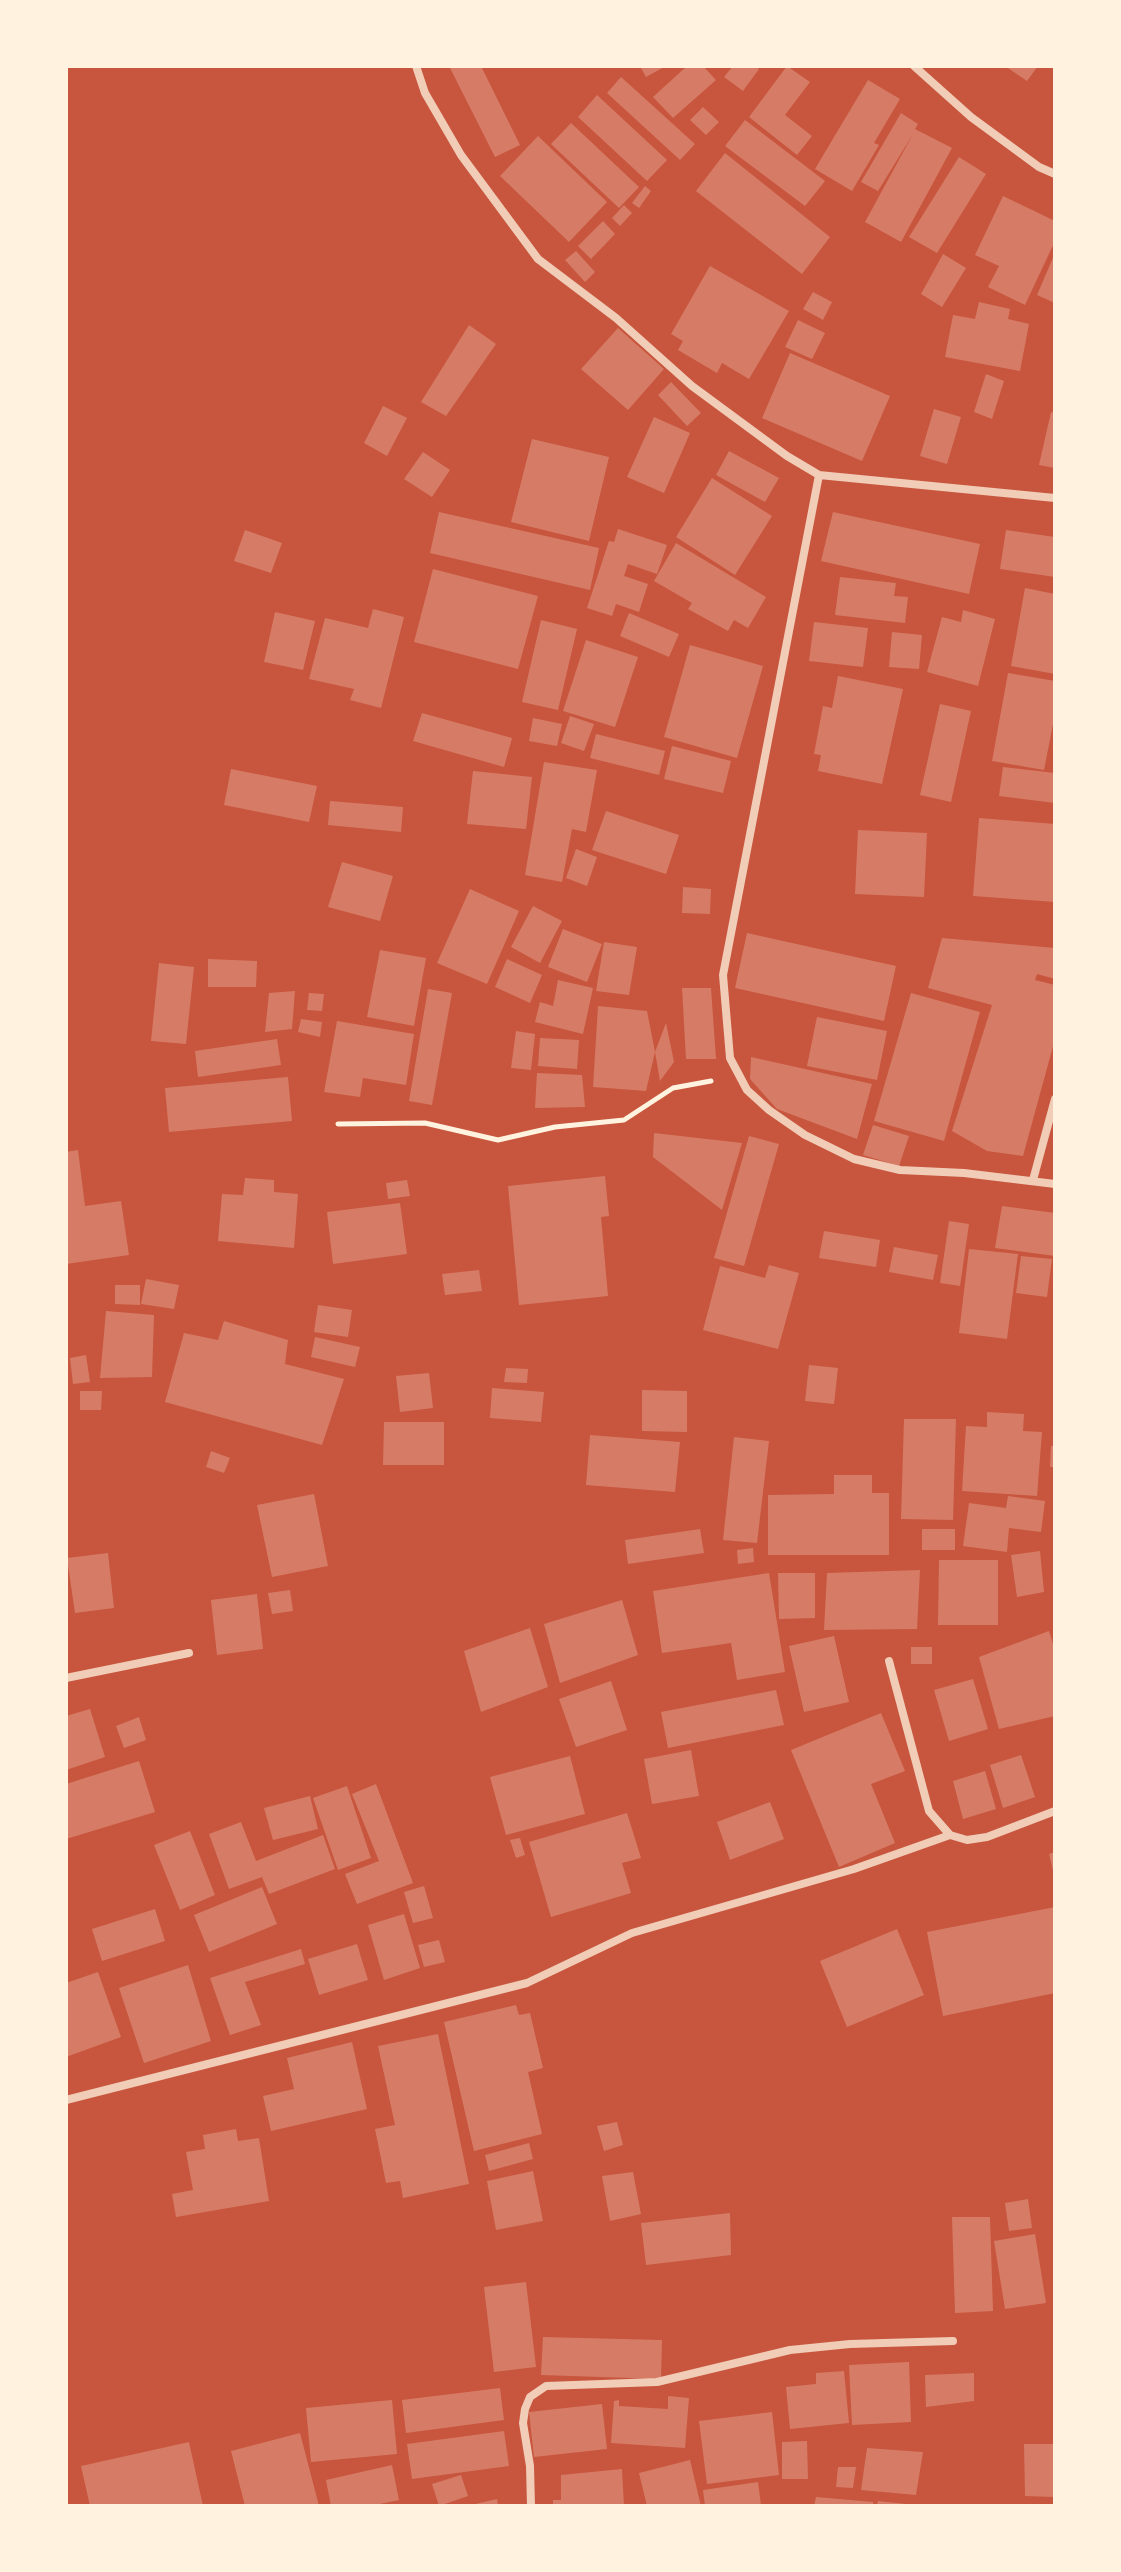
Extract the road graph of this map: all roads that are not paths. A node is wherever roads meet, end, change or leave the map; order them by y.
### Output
1 (416, 66) edge
2 (914, 66) edge
3 (1055, 174) edge
4 (819, 475) junction
5 (1055, 498) edge
6 (1055, 1099) edge
7 (1033, 1180) junction
8 (1055, 1184) edge
9 (189, 1653) dead end
10 (889, 1661) dead end
11 (66, 1678) edge
12 (1055, 1811) edge
13 (950, 1835) junction
14 (66, 2100) edge
15 (953, 2341) dead end
16 (531, 2506) edge

1 - 4 street
2 - 3 street
4 - 5 street
4 - 7 street
6 - 7 street
7 - 8 street
9 - 11 street
10 - 13 street
12 - 13 street
13 - 14 street
15 - 16 street

